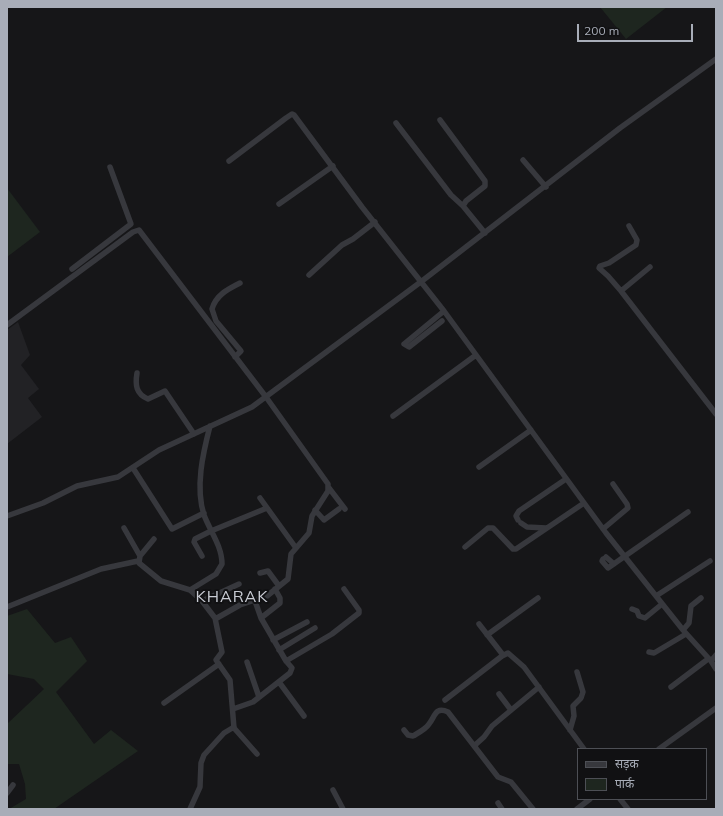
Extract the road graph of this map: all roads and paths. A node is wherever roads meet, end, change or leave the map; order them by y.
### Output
1 (716, 59) edge
2 (440, 120) dead end
3 (396, 122) dead end
4 (524, 160) dead end
5 (229, 161) dead end
6 (332, 166) junction
7 (110, 167) dead end
8 (546, 187) junction
9 (279, 204) dead end
10 (463, 206) junction
11 (375, 222) junction
12 (628, 226) dead end
13 (485, 233) junction
14 (650, 267) dead end
15 (72, 269) dead end
16 (309, 275) dead end
17 (422, 281) junction
18 (240, 283) dead end
19 (621, 291) junction
20 (444, 311) junction
21 (442, 321) dead end
22 (7, 325) edge
23 (476, 355) junction
24 (235, 357) junction
25 (137, 373) dead end
26 (266, 397) junction
27 (716, 414) edge
28 (393, 416) dead end
29 (210, 426) junction
30 (531, 430) junction
31 (194, 434) junction
32 (479, 467) dead end
33 (133, 468) junction
34 (566, 479) junction
35 (613, 484) dead end
36 (329, 488) junction
37 (260, 498) dead end
38 (584, 503) junction
39 (267, 508) junction
40 (315, 510) junction
41 (688, 512) dead end
42 (204, 513) junction
43 (7, 516) edge
44 (124, 528) dead end
45 (546, 528) junction
46 (604, 529) junction
47 (211, 531) junction
48 (154, 539) dead end
49 (465, 547) dead end
50 (296, 548) junction
51 (202, 556) dead end
52 (625, 557) junction
53 (605, 558) dead end
54 (139, 559) junction
55 (710, 561) dead end
56 (260, 573) dead end
57 (239, 584) dead end
58 (277, 588) junction
59 (344, 589) dead end
60 (190, 590) junction
61 (656, 596) junction
62 (538, 598) dead end
63 (701, 598) dead end
64 (202, 601) junction
65 (255, 601) junction
66 (662, 604) junction
67 (7, 607) edge
68 (632, 609) dead end
69 (215, 618) junction
70 (261, 618) junction
71 (307, 622) dead end
72 (479, 624) dead end
73 (315, 628) dead end
74 (685, 632) junction
75 (487, 635) junction
76 (273, 640) junction
77 (279, 650) junction
78 (649, 652) dead end
79 (503, 655) junction
80 (716, 655) edge
81 (710, 660) junction
82 (286, 661) junction
83 (247, 662) dead end
84 (219, 664) junction
85 (716, 669) edge
86 (577, 672) dead end
87 (279, 682) junction
88 (539, 687) junction
89 (671, 687) dead end
90 (499, 694) dead end
91 (259, 697) junction
92 (445, 700) dead end
93 (164, 703) dead end
94 (716, 708) edge
95 (233, 709) junction
96 (511, 710) junction
97 (304, 716) dead end
98 (234, 727) junction
99 (404, 730) dead end
100 (570, 730) junction
101 (474, 746) junction
102 (583, 748) edge
103 (659, 748) edge
104 (257, 754) dead end
105 (13, 785) dead end
106 (333, 790) dead end
107 (7, 793) edge
108 (589, 800) edge
109 (621, 800) edge
110 (498, 803) dead end
111 (190, 809) edge
112 (342, 809) edge
113 (502, 809) edge
114 (533, 809) edge
115 (577, 809) edge
116 (628, 809) edge

1 - 8 street
2 - 10 street
3 - 10 street
4 - 8 street
5 - 6 street
6 - 9 street
6 - 11 street
7 - 15 street
8 - 13 street
10 - 13 street
11 - 16 street
11 - 17 street
12 - 19 street
13 - 17 street
14 - 19 street
17 - 20 street
17 - 26 street
18 - 24 street
19 - 27 street
20 - 21 street
20 - 23 street
22 - 24 street
23 - 28 street
23 - 30 street
24 - 26 street
25 - 31 street
26 - 29 street
26 - 36 street
29 - 31 street
29 - 42 street
30 - 32 street
30 - 34 street
31 - 33 street
33 - 42 street
33 - 43 street
34 - 38 street
34 - 45 street
35 - 46 street
36 - 40 street
36 - 40 street
37 - 39 street
38 - 45 street
38 - 46 street
39 - 47 street
39 - 50 street
40 - 50 street
41 - 52 street
42 - 47 street
44 - 54 street
45 - 49 street
46 - 52 street
47 - 51 street
47 - 60 street
48 - 54 street
50 - 58 street
52 - 53 street
52 - 61 street
54 - 60 street
54 - 67 street
55 - 61 street
56 - 58 street
57 - 64 street
58 - 65 street
58 - 70 street
59 - 82 street
60 - 64 street
61 - 66 street
62 - 75 street
63 - 74 street
64 - 69 street
65 - 69 street
65 - 70 street
66 - 68 street
66 - 74 street
69 - 84 street
70 - 76 street
71 - 76 street
72 - 75 street
73 - 77 street
74 - 78 street
74 - 81 street
75 - 79 street
76 - 77 street
77 - 82 street
79 - 88 street
79 - 92 street
80 - 81 street
81 - 85 street
81 - 89 street
82 - 87 street
83 - 91 street
84 - 93 street
84 - 95 street
86 - 100 street
87 - 91 street
87 - 97 street
88 - 96 street
88 - 100 street
90 - 96 street
91 - 95 street
94 - 103 street
95 - 98 street
96 - 101 street
98 - 104 street
98 - 111 street
99 - 101 street
100 - 102 street
101 - 114 street
105 - 107 street
106 - 112 street
108 - 115 street
109 - 116 street
110 - 113 street

